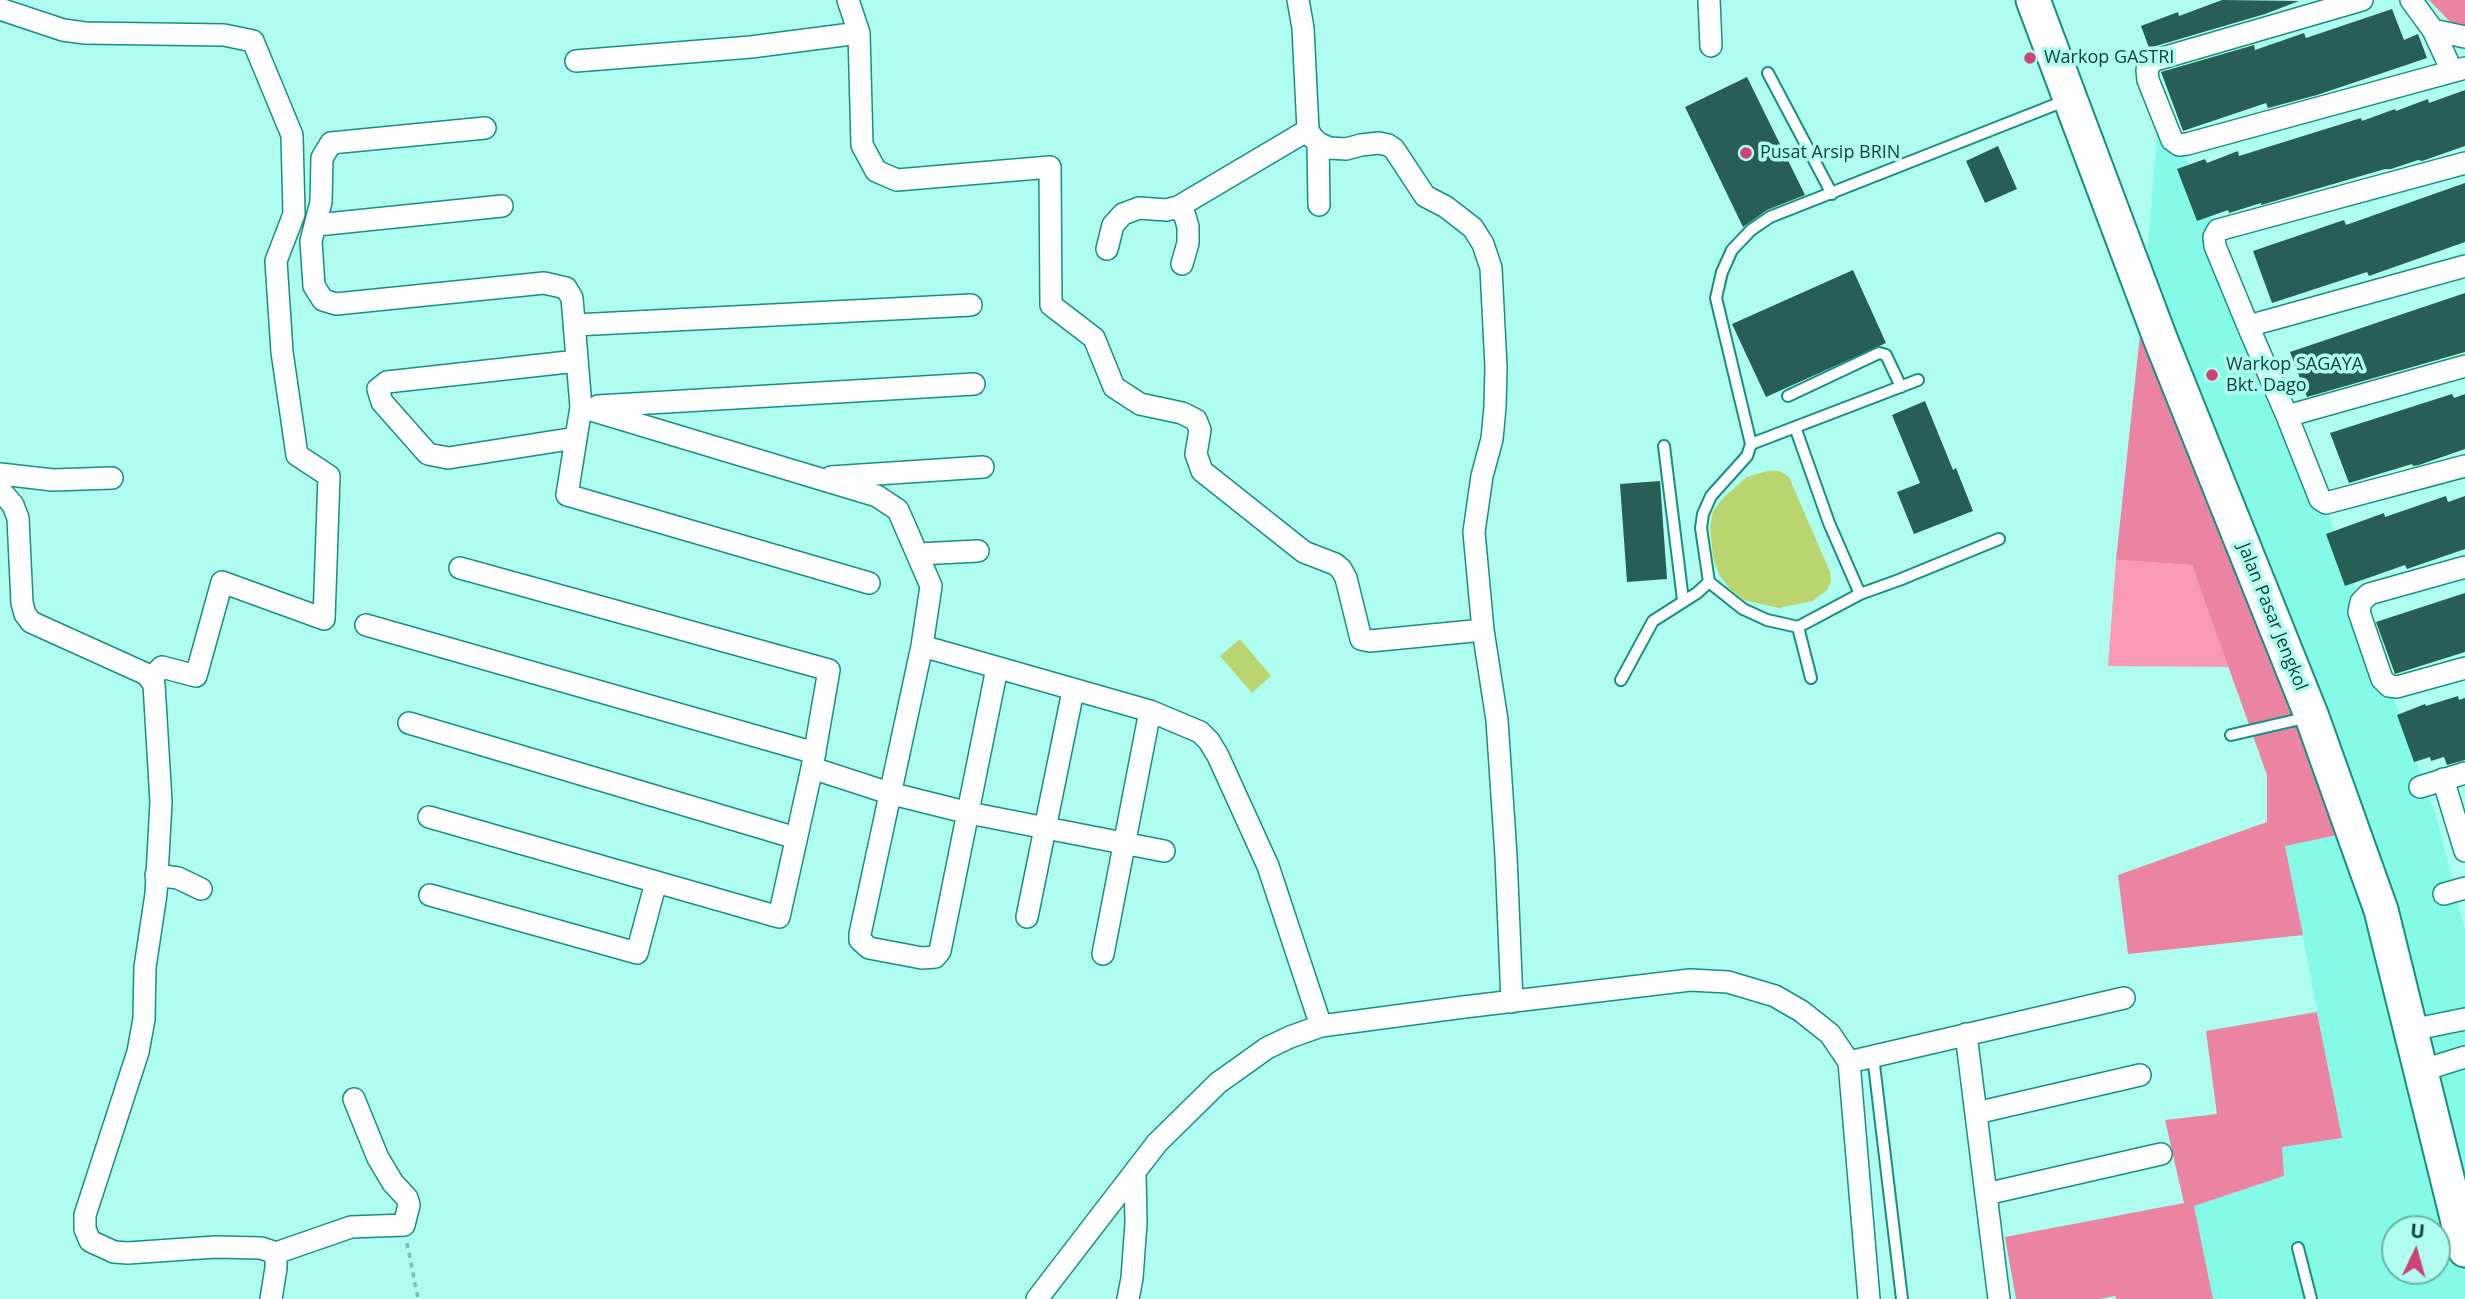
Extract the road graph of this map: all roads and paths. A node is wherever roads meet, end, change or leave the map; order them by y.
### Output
1 (848, 0) edge
2 (1298, 0) edge
3 (1709, 0) edge
4 (2033, 0) edge
5 (2362, 0) edge
6 (2411, 0) edge
7 (0, 9) edge
8 (2433, 30) junction
9 (859, 33) junction
10 (2465, 37) edge
11 (1711, 46) dead end
12 (576, 61) dead end
13 (2458, 70) edge
14 (1768, 73) dead end
15 (2069, 99) junction
16 (485, 128) dead end
17 (1313, 136) junction
18 (2465, 163) edge
19 (1832, 194) junction
20 (1319, 205) dead end
21 (502, 206) dead end
22 (1178, 207) junction
23 (317, 225) junction
24 (1107, 249) dead end
25 (1182, 264) dead end
26 (2465, 265) edge
27 (971, 304) dead end
28 (575, 325) junction
29 (2248, 326) junction
30 (578, 361) junction
31 (2465, 366) edge
32 (1918, 380) dead end
33 (974, 384) dead end
34 (1901, 387) junction
35 (1788, 396) dead end
36 (582, 407) junction
37 (2287, 416) junction
38 (1795, 427) junction
39 (576, 438) junction
40 (1751, 444) junction
41 (1664, 446) dead end
42 (2465, 466) edge
43 (983, 467) dead end
44 (0, 474) edge
45 (113, 478) dead end
46 (817, 478) junction
47 (0, 490) edge
48 (1999, 539) dead end
49 (978, 551) dead end
50 (918, 554) junction
51 (2465, 567) edge
52 (460, 568) dead end
53 (1709, 582) junction
54 (869, 583) dead end
55 (1860, 594) junction
56 (1682, 600) junction
57 (366, 625) dead end
58 (1798, 627) junction
59 (1483, 630) junction
60 (922, 646) junction
61 (998, 668) junction
62 (2465, 668) edge
63 (151, 678) junction
64 (1811, 678) dead end
65 (1621, 680) dead end
66 (1073, 691) junction
67 (1150, 711) junction
68 (2312, 716) junction
69 (410, 723) dead end
70 (2231, 735) dead end
71 (813, 761) junction
72 (2465, 773) edge
73 (2443, 779) junction
74 (2420, 787) dead end
75 (889, 793) junction
76 (969, 813) junction
77 (429, 817) dead end
78 (1045, 828) junction
79 (796, 838) junction
80 (1124, 843) junction
81 (2465, 850) edge
82 (1164, 851) dead end
83 (156, 875) junction
84 (656, 882) junction
85 (2465, 888) edge
86 (201, 890) dead end
87 (2444, 894) dead end
88 (430, 895) dead end
89 (1027, 917) dead end
90 (1103, 954) dead end
91 (2124, 998) dead end
92 (1512, 1002) junction
93 (2465, 1019) edge
94 (1321, 1027) junction
95 (2411, 1030) junction
96 (1966, 1034) junction
97 (1874, 1056) junction
98 (2465, 1058) edge
99 (1849, 1062) junction
100 (2420, 1071) junction
101 (2140, 1075) dead end
102 (354, 1099) dead end
103 (1976, 1113) junction
104 (2161, 1154) dead end
105 (1135, 1172) junction
106 (1986, 1194) junction
107 (404, 1225) junction
108 (2298, 1248) dead end
109 (2465, 1250) edge
110 (276, 1253) junction
111 (271, 1299) edge
112 (418, 1299) edge
113 (1037, 1299) edge
114 (1128, 1299) edge
115 (1869, 1299) edge
116 (1902, 1299) edge
117 (1999, 1299) edge
118 (2311, 1299) edge

1 - 9 street
2 - 17 street
3 - 11 street
4 - 15 main road, Jalan Pasar Jengkol
5 - 13 street
6 - 8 street
7 - 63 street
8 - 10 street
8 - 13 street
9 - 12 street
9 - 59 street
14 - 19 lane
15 - 19 lane
15 - 68 main road, Jalan Pasar Jengkol
16 - 23 street
17 - 20 street
17 - 22 street
17 - 59 street
18 - 29 street
19 - 40 lane
21 - 23 street
22 - 24 street
22 - 25 street
23 - 28 street
26 - 29 street
27 - 28 street
28 - 30 street
29 - 37 street
30 - 36 street
30 - 39 street
31 - 37 street
32 - 34 lane
33 - 36 street
34 - 35 lane
34 - 38 lane
36 - 39 street
36 - 46 street
37 - 42 street
38 - 40 lane
38 - 55 lane
39 - 54 street
40 - 53 lane
41 - 56 lane
43 - 46 street
44 - 45 street
46 - 50 street
47 - 63 street
48 - 55 lane
49 - 50 street
50 - 60 street
51 - 62 street
52 - 71 street
53 - 56 lane
53 - 58 lane
55 - 58 lane
56 - 65 lane
57 - 71 street
58 - 64 lane
59 - 92 street
60 - 61 street
60 - 75 street
61 - 66 street
61 - 76 street
63 - 83 street
66 - 67 street
66 - 78 street
67 - 80 street
67 - 94 street
68 - 70 lane
68 - 95 main road, Jalan Pasar Jengkol
69 - 79 street
71 - 75 street
71 - 79 street
72 - 73 street
73 - 74 street
73 - 81 street
75 - 76 street
75 - 76 street
76 - 78 street
77 - 84 street
78 - 80 street
78 - 89 street
79 - 84 street
80 - 82 street
80 - 90 street
83 - 86 street
83 - 110 street
84 - 88 street
85 - 87 street
91 - 96 street
92 - 94 street
92 - 99 street
93 - 95 street
94 - 105 street
95 - 100 main road, Jalan Pasar Jengkol
96 - 97 street
96 - 103 street
97 - 99 street
97 - 116 lane
98 - 100 street
99 - 115 street
100 - 109 main road, Jalan Pasar Jengkol
101 - 103 street
102 - 107 street
103 - 106 street
104 - 106 street
105 - 113 street
105 - 114 street
106 - 117 street
107 - 110 street
107 - 112 path
108 - 118 lane
110 - 111 street

